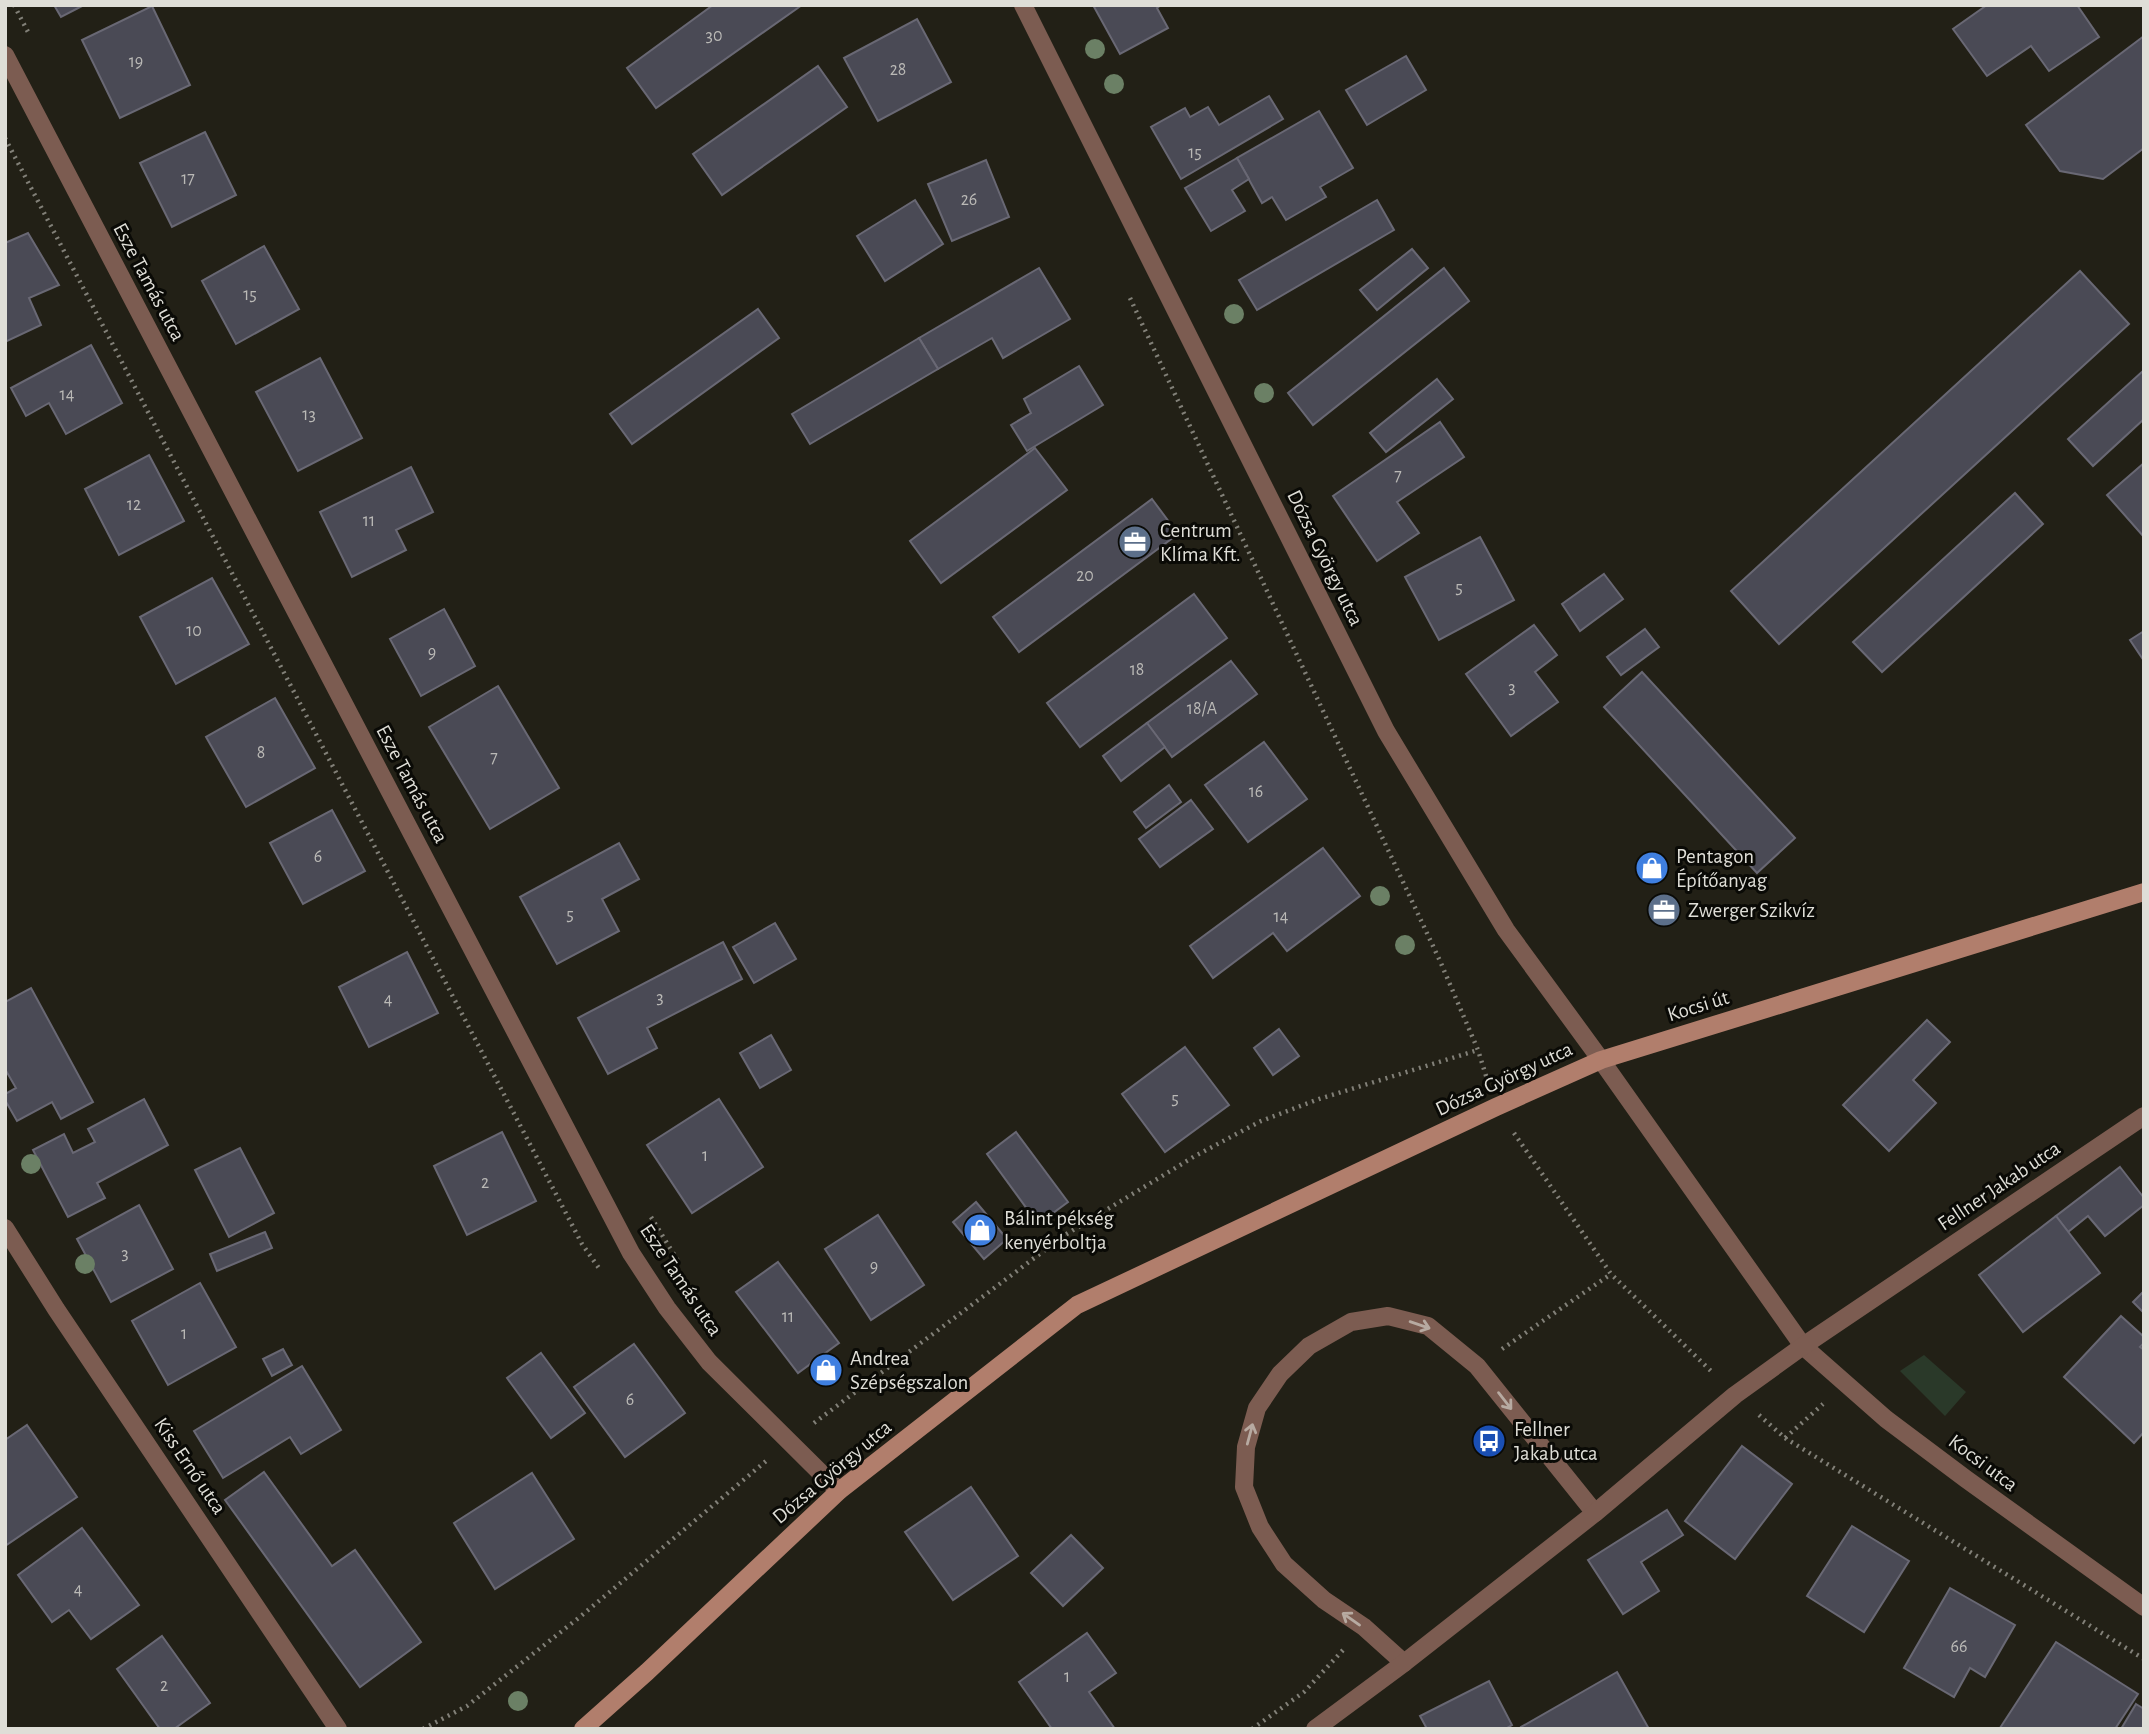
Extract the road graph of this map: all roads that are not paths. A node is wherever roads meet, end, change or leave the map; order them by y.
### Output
1 (1023, 5) edge
2 (5, 55) edge
3 (2144, 892) edge
4 (1601, 1060) junction
5 (2144, 1116) edge
6 (5, 1228) edge
7 (1803, 1346) junction
8 (839, 1491) junction
9 (1595, 1513) junction
10 (2144, 1607) edge
11 (1404, 1662) junction
12 (1322, 1726) edge
13 (338, 1729) edge
14 (583, 1729) edge

1 - 4 street, Dózsa György utca
2 - 8 street, Esze Tamás utca
3 - 4 main road, Kocsi út
4 - 7 street
4 - 8 main road, Dózsa György utca
5 - 7 street, Fellner Jakab utca
6 - 13 street, Kiss Ernő utca
7 - 9 street, Fellner Jakab utca
7 - 10 street, Kocsi utca
8 - 14 main road, Dózsa György utca
9 - 11 street, Fellner Jakab utca
11 -> 9 street
11 - 12 street, Fellner Jakab utca

